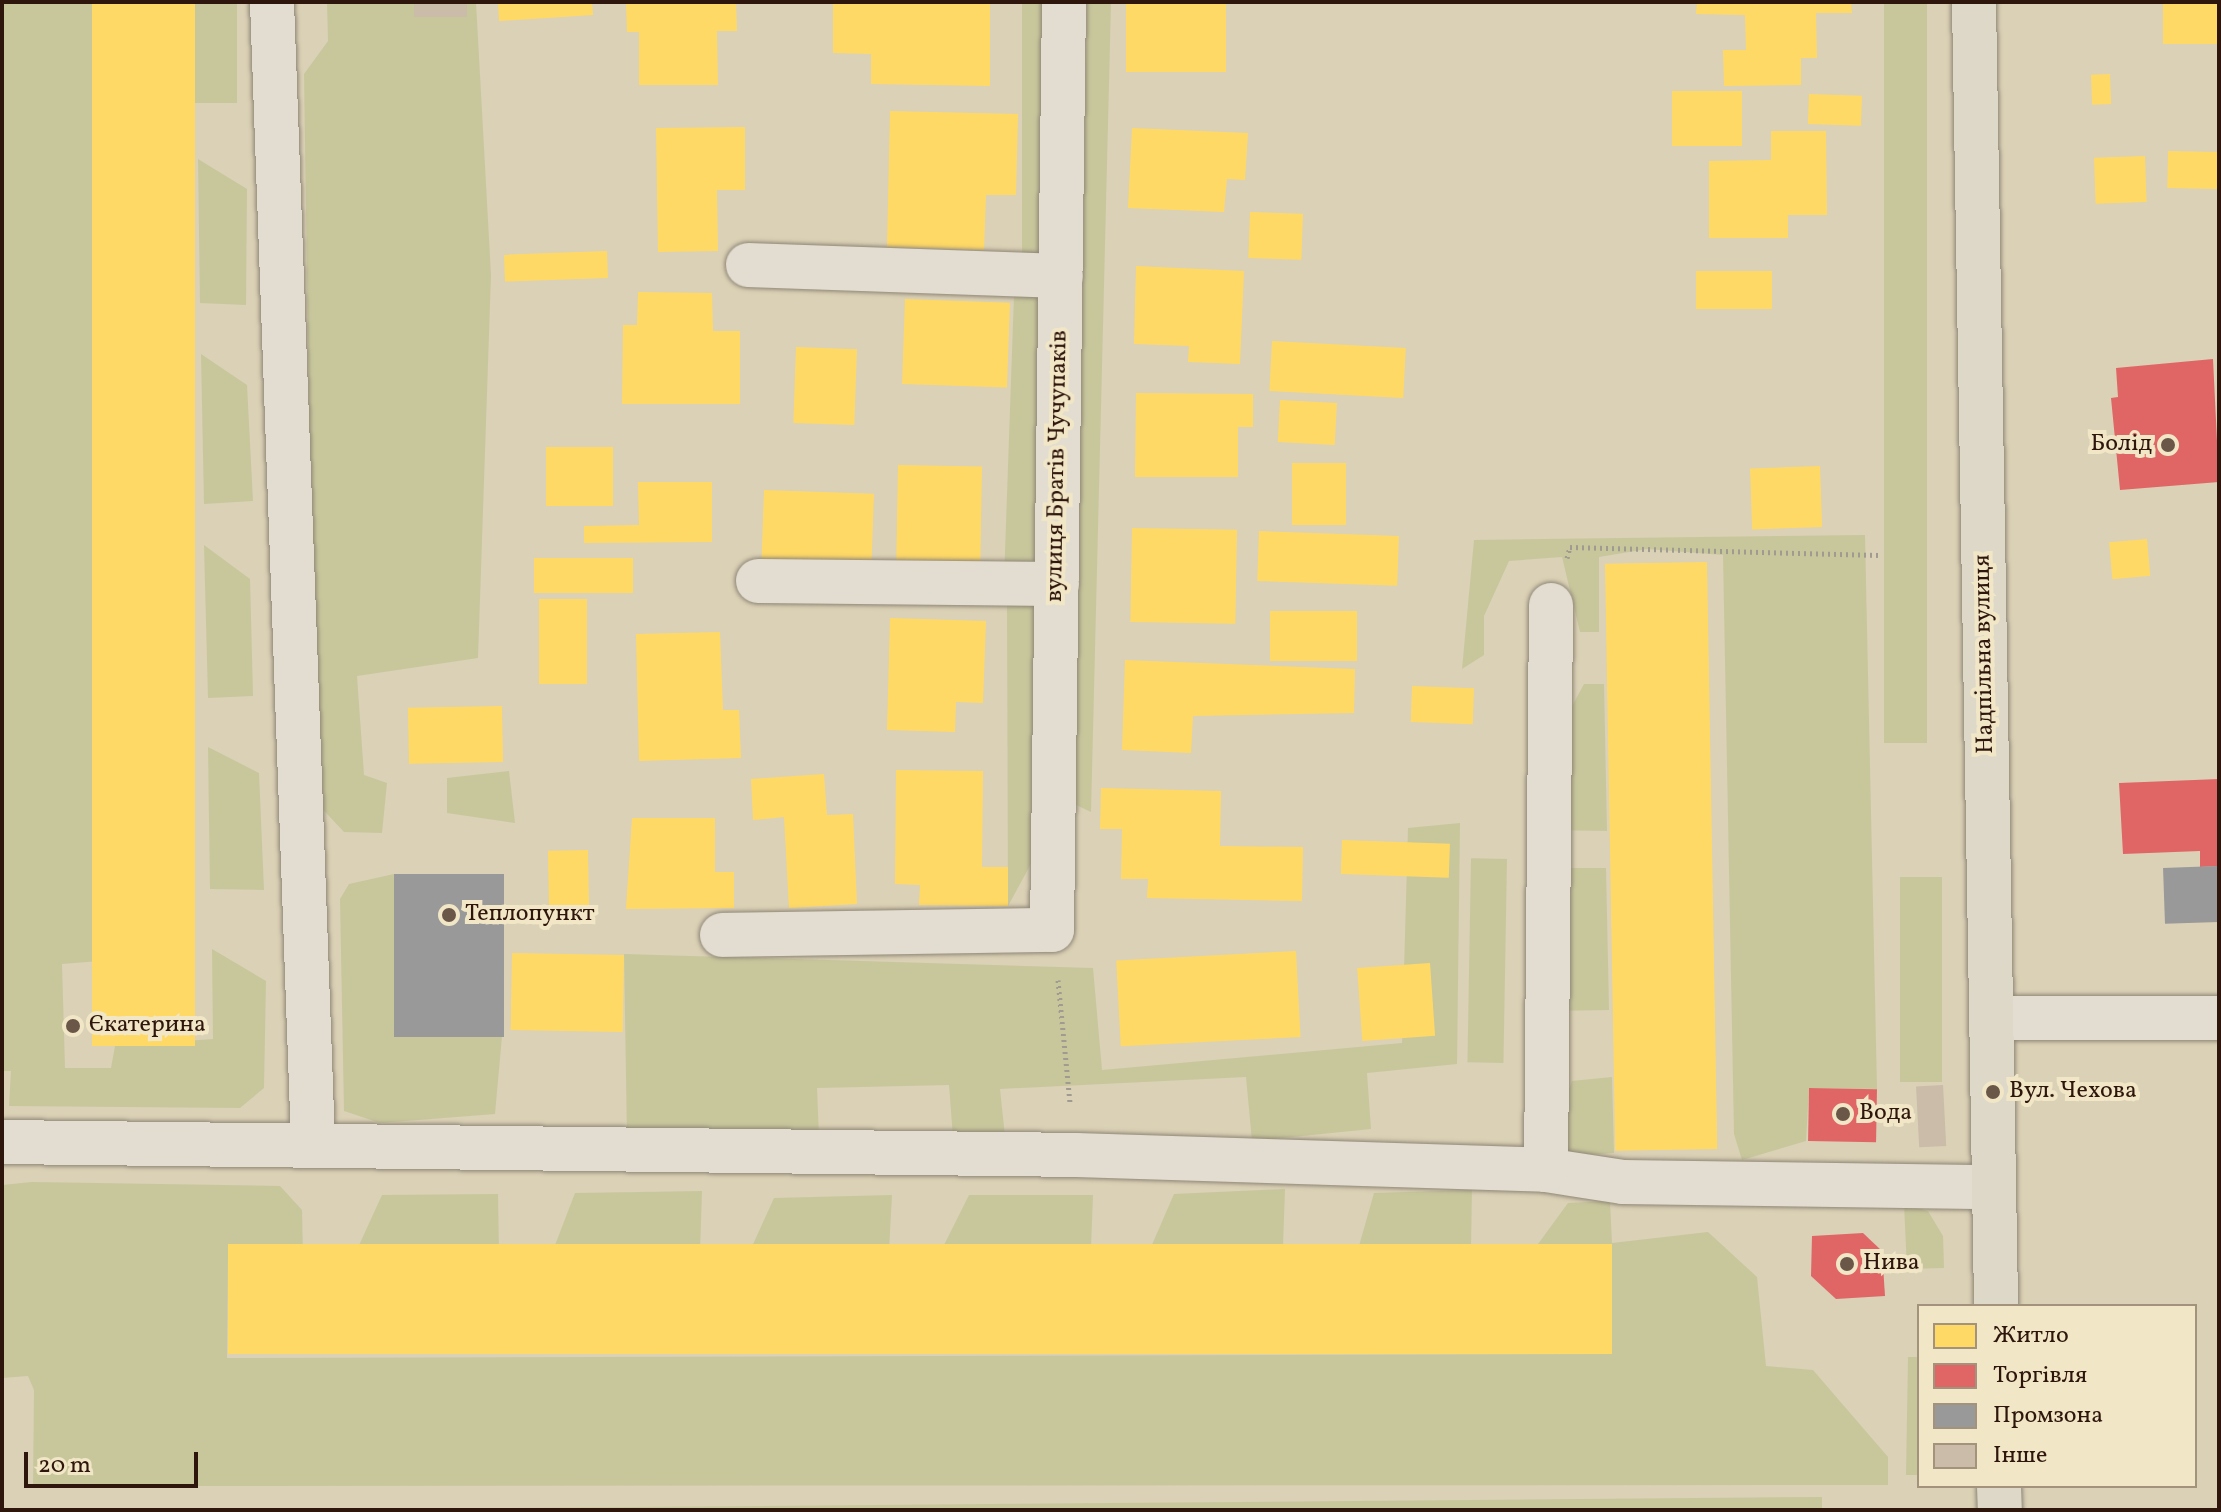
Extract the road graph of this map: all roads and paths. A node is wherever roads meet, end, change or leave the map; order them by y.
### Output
1 (272, 2) edge
2 (1064, 2) edge
3 (1974, 2) edge
4 (748, 265) dead end
5 (1061, 276) junction
6 (1879, 555) dead end
7 (758, 581) dead end
8 (1057, 584) junction
9 (1551, 605) joint
10 (1052, 930) junction
11 (722, 935) dead end
12 (1991, 1018) junction
13 (2219, 1018) edge
14 (2, 1142) edge
15 (313, 1144) junction
16 (1076, 1155) junction
17 (1546, 1170) junction
18 (1994, 1187) junction
19 (1996, 1304) edge
20 (1999, 1488) edge
21 (2000, 1510) edge

1 - 15 street
2 - 5 street, вулиця Братів Чучупаків
3 - 12 main road, Надпільна вулиця
4 - 5 street
5 - 8 street, вулиця Братів Чучупаків
6 - 9 path
7 - 8 street
8 - 10 street, вулиця Братів Чучупаків
9 - 17 street
10 - 11 street
10 - 16 path
12 - 13 street
12 - 18 main road, Надпільна вулиця
14 - 15 street
15 - 16 street
16 - 17 street
17 - 18 street
18 - 19 main road, Надпільна вулиця
20 - 21 main road

